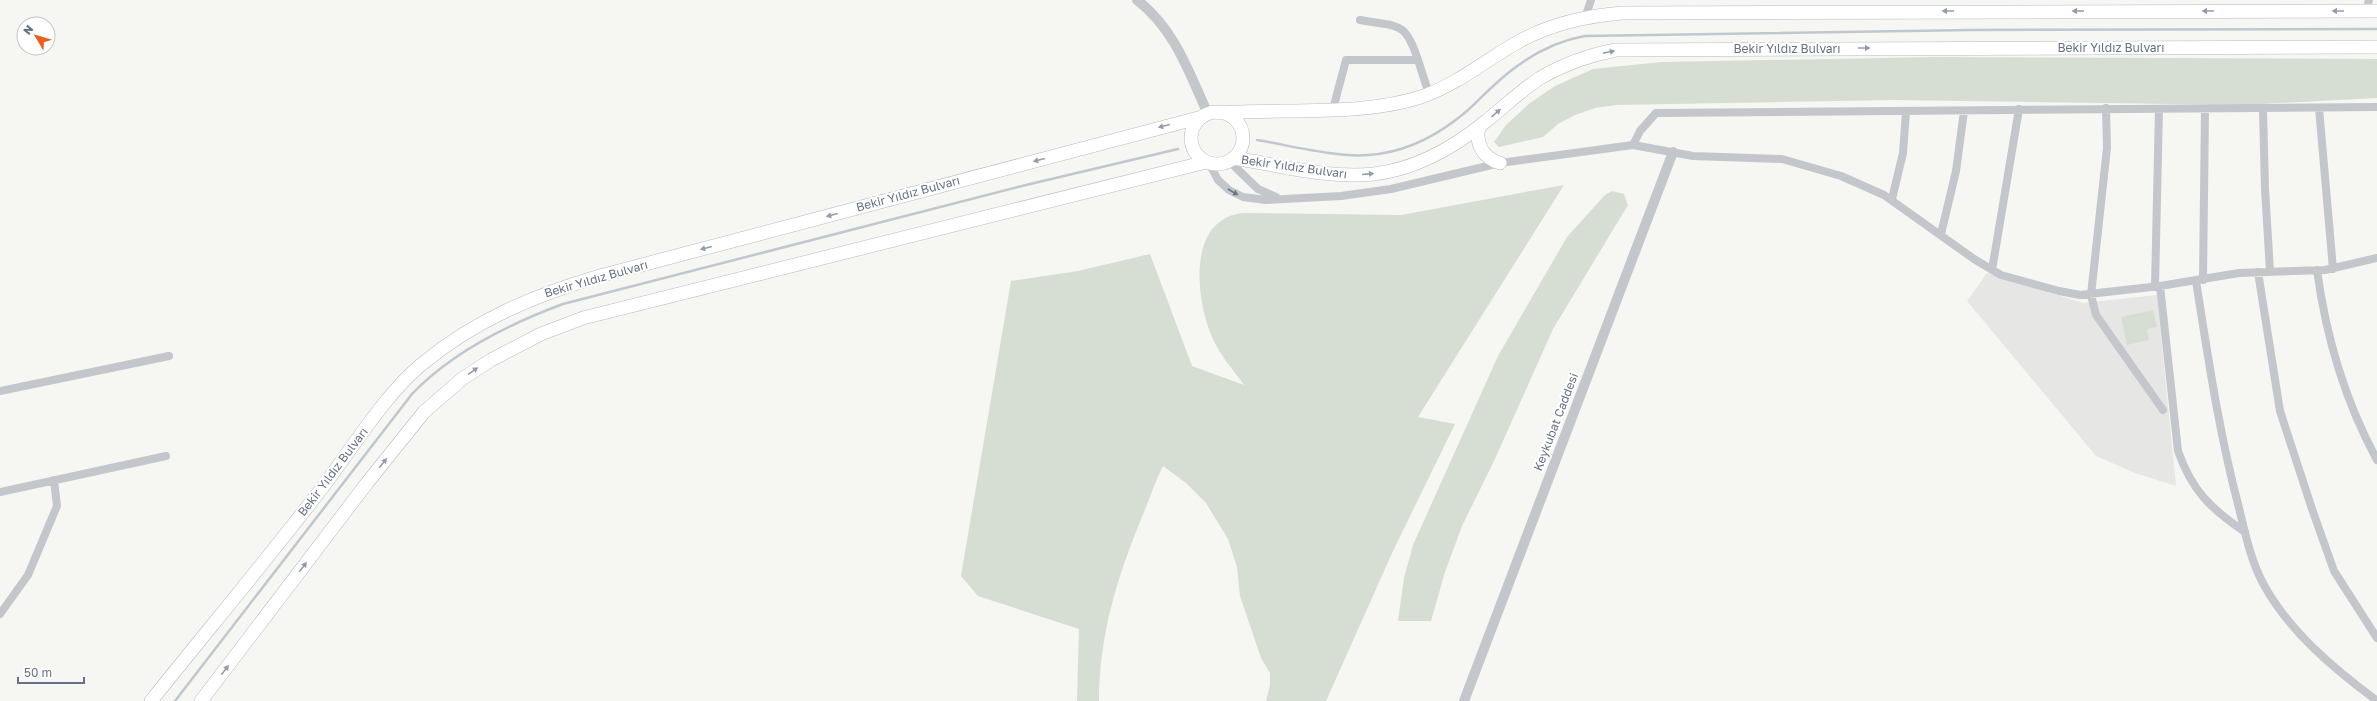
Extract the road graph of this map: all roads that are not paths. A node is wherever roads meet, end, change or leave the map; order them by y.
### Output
1 (1138, 0) edge
2 (1591, 0) edge
3 (2371, 7) edge
4 (1585, 18) junction
5 (1360, 20) dead end
6 (2377, 47) edge
7 (1418, 60) junction
8 (1429, 94) junction
9 (2377, 107) edge
10 (2106, 108) junction
11 (2319, 108) junction
12 (1333, 109) junction
13 (2019, 109) junction
14 (2159, 109) junction
15 (2205, 110) junction
16 (2263, 110) junction
17 (1964, 111) junction
18 (1906, 112) junction
19 (1210, 115) junction
20 (1479, 127) junction
21 (1633, 145) junction
22 (1672, 152) junction
23 (1231, 160) junction
24 (1208, 162) junction
25 (1500, 163) junction
26 (1281, 198) junction
27 (1892, 199) junction
28 (1941, 234) junction
29 (2377, 258) edge
30 (2333, 269) junction
31 (1992, 270) junction
32 (2317, 270) junction
33 (2270, 271) junction
34 (2258, 272) junction
35 (2200, 280) junction
36 (2158, 286) junction
37 (2092, 295) junction
38 (169, 356) dead end
39 (0, 391) edge
40 (2163, 410) dead end
41 (166, 456) dead end
42 (2377, 460) edge
43 (54, 480) junction
44 (0, 492) edge
45 (2245, 532) junction
46 (0, 614) edge
47 (2377, 638) edge
48 (2375, 700) edge
49 (151, 701) edge
50 (201, 701) edge
51 (1464, 701) edge

1 - 19 street
2 - 4 street
3 -> 4 main road, Bekir Yıldız Bulvarı
4 - 8 main road, Bekir Yıldız Bulvarı
5 - 7 street
20 -> 6 main road, Bekir Yıldız Bulvarı
7 - 8 street
7 - 12 street
8 - 12 main road, Bekir Yıldız Bulvarı
9 - 11 street
10 - 13 street
10 - 14 street
10 - 37 street
11 - 16 street
11 - 30 street
12 - 19 main road, Bekir Yıldız Bulvarı
13 - 17 street
13 - 31 street
14 - 15 street
14 - 36 street
15 - 16 street
15 - 35 street
16 - 33 street
17 - 18 street
17 - 28 street
18 - 21 street
18 - 27 street
19 - 23 main road
19 - 24 main road
19 -> 49 main road, Bekir Yıldız Bulvarı
23 -> 20 main road, Bekir Yıldız Bulvarı
20 - 25 main road
21 - 22 street
21 - 25 street
22 - 27 street
22 - 51 street, Keykubat Caddesi
23 - 24 main road
23 - 26 street
24 -> 26 street
50 -> 24 main road
25 - 26 street
27 - 28 street
28 - 31 street
29 - 30 street
30 - 32 street
31 - 37 street
32 - 33 street
32 - 42 street
33 - 34 street
34 - 35 street
34 - 47 street
35 - 36 street
35 - 45 street
36 - 37 street
36 - 45 street
37 - 40 street
38 - 39 street
41 - 43 street
43 - 44 street
43 - 46 street
45 - 48 street

